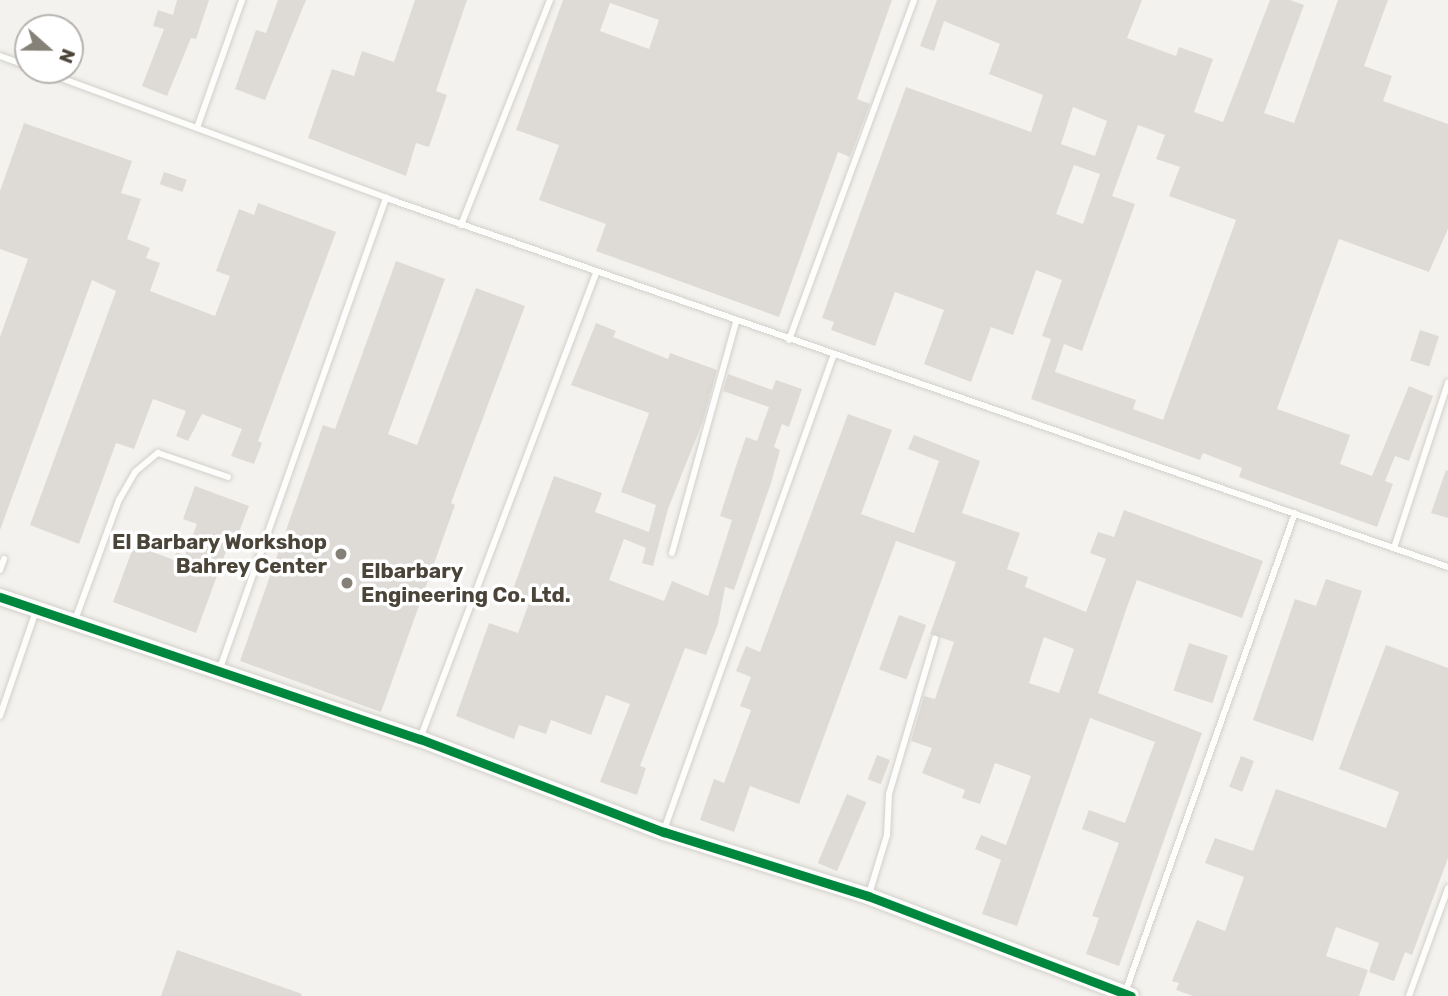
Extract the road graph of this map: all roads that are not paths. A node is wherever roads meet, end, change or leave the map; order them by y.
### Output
1 (242, 0) edge
2 (550, 0) edge
3 (914, 0) edge
4 (77, 84) edge
5 (197, 128) junction
6 (386, 198) junction
7 (461, 225) junction
8 (596, 272) junction
9 (736, 323) junction
10 (789, 340) junction
11 (834, 354) junction
12 (1448, 383) edge
13 (228, 477) dead end
14 (1295, 513) junction
15 (1394, 548) junction
16 (672, 553) dead end
17 (4, 559) dead end
18 (1448, 567) edge
19 (0, 570) edge
20 (0, 597) edge
21 (36, 611) junction
22 (74, 622) junction
23 (935, 639) dead end
24 (218, 673) junction
25 (0, 716) edge
26 (420, 738) junction
27 (664, 832) junction
28 (1448, 888) edge
29 (868, 896) junction
30 (1128, 995) edge
31 (1409, 996) edge

1 - 5 lane
2 - 7 lane
3 - 10 lane
4 - 5 lane
5 - 6 lane
6 - 7 lane
6 - 24 lane
7 - 8 lane
8 - 9 lane
8 - 26 lane
9 - 10 lane
9 - 16 lane
10 - 11 lane
11 - 14 lane
11 - 27 lane
12 - 15 lane
13 - 22 lane
14 - 15 lane
14 - 30 lane
15 - 18 lane
17 - 19 lane
20 - 21 street
21 - 22 street
21 - 25 lane
22 - 24 street
23 - 29 lane
24 - 26 street
26 - 27 street
27 - 29 street
28 - 31 lane
29 - 30 street

